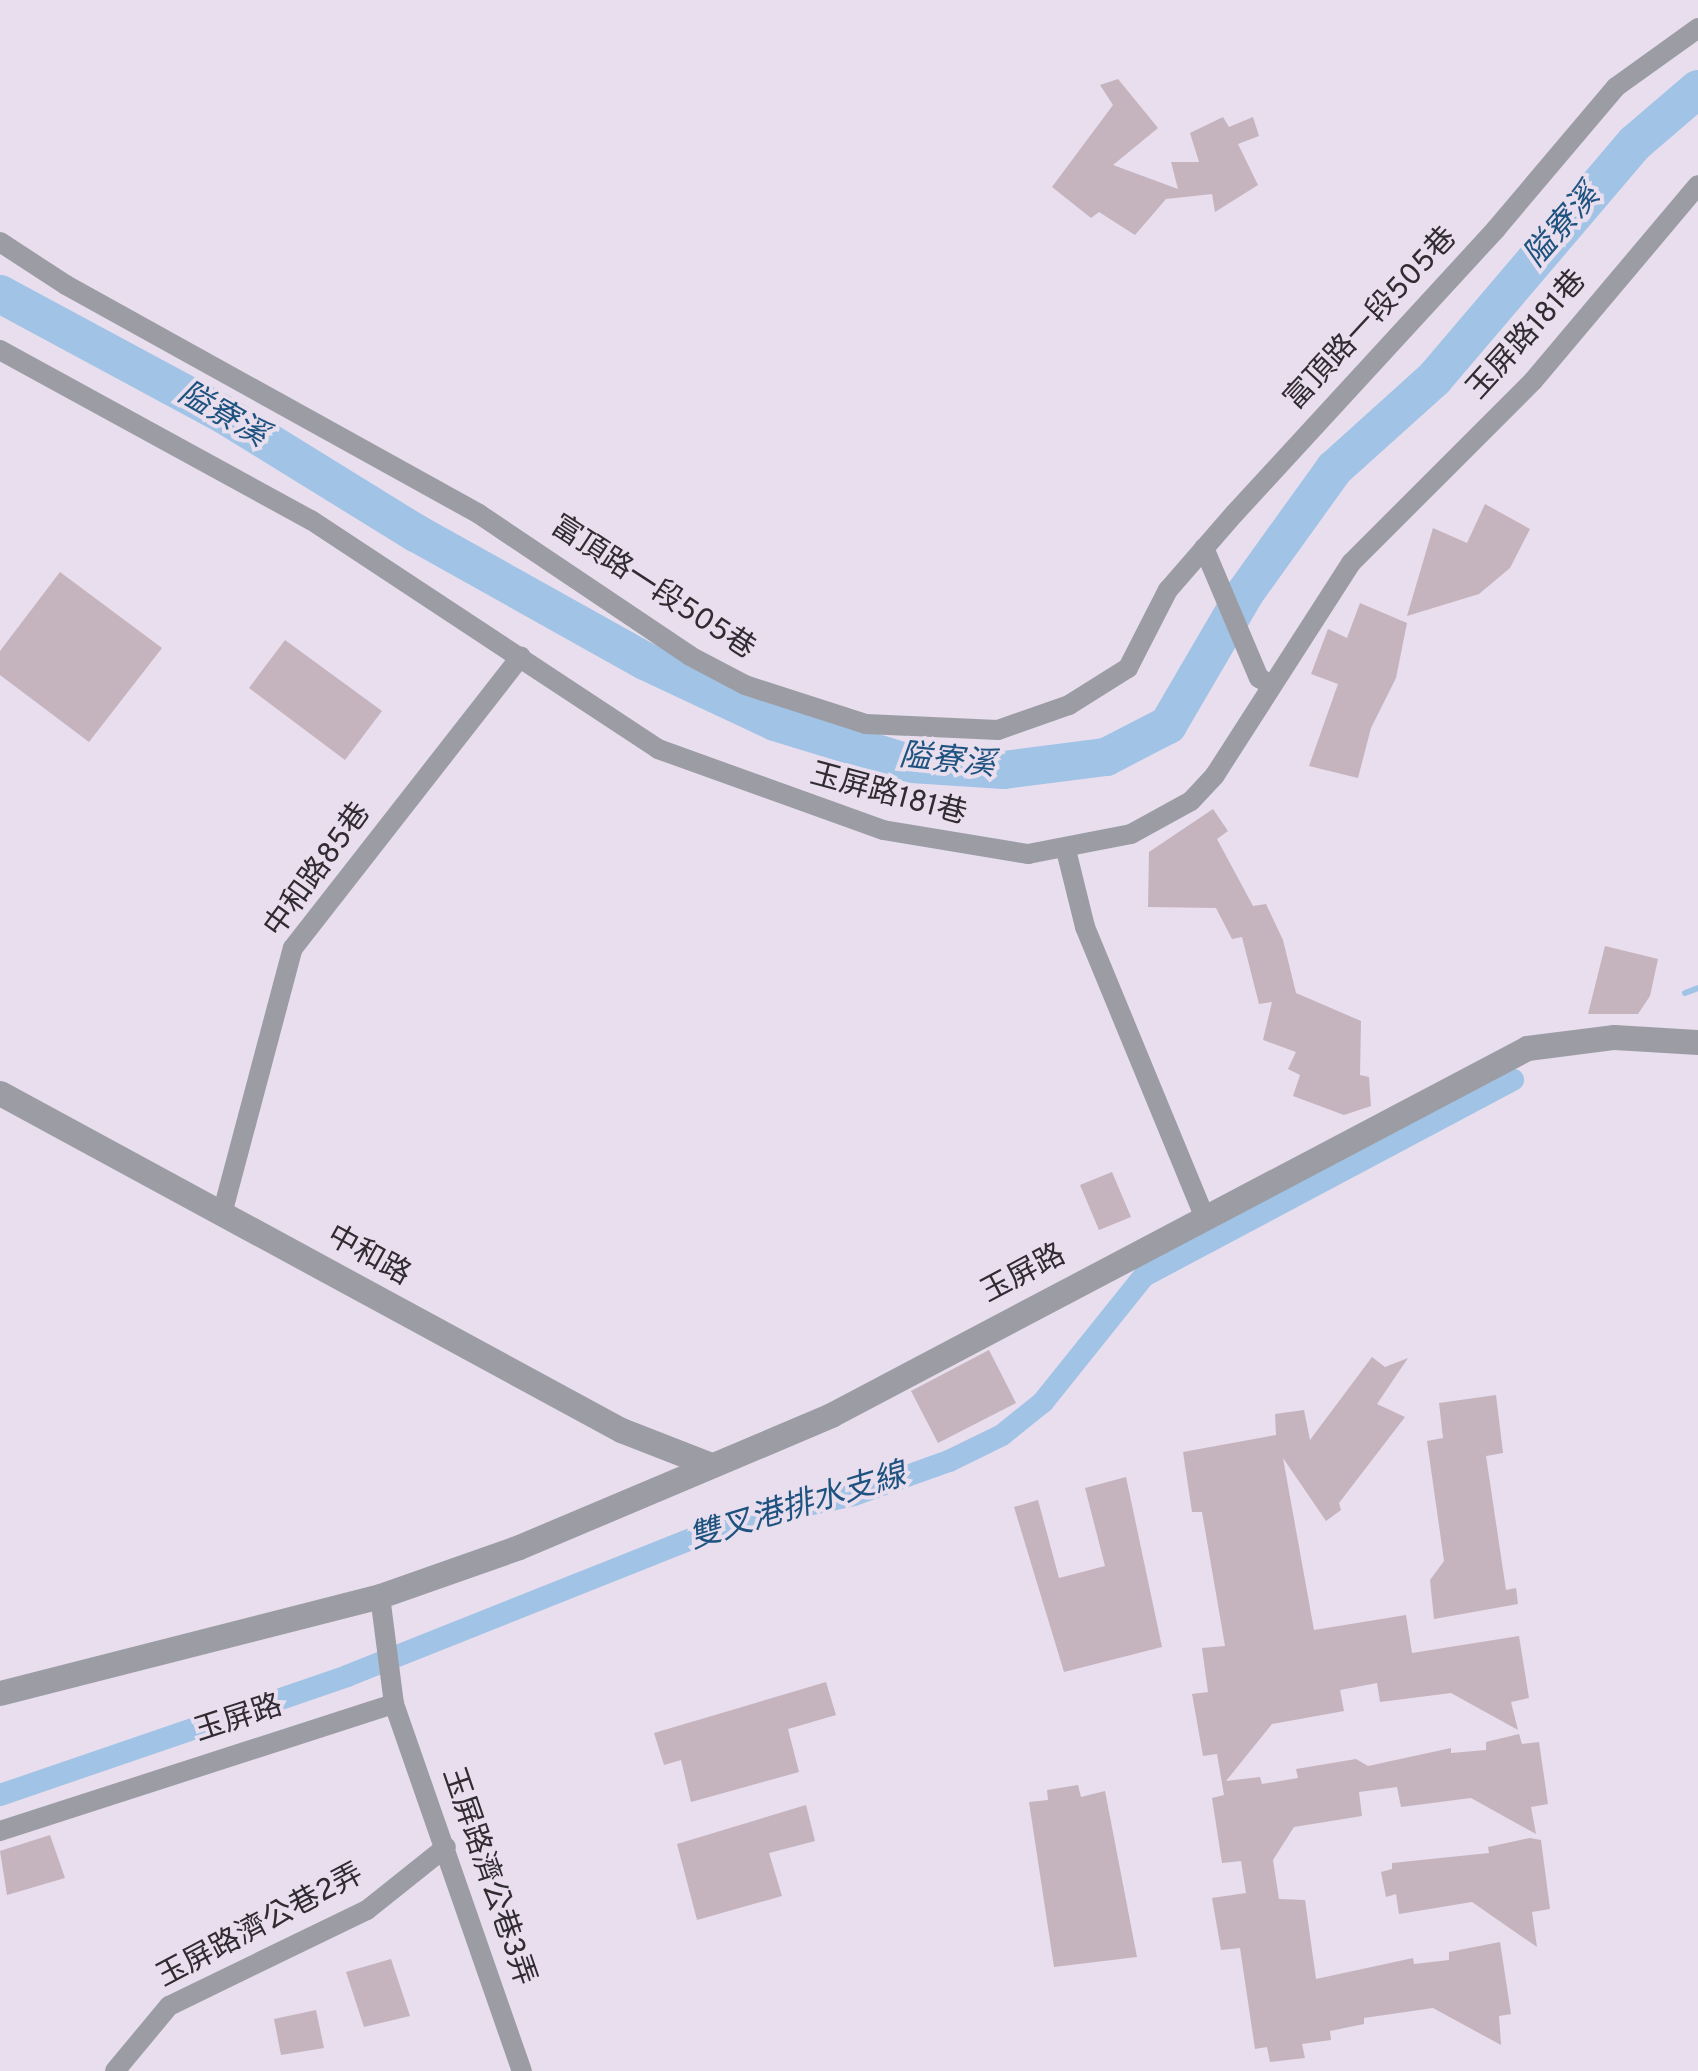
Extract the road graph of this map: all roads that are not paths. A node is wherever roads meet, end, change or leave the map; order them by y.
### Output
1 (1698, 28) edge
2 (1698, 185) edge
3 (0, 242) edge
4 (0, 350) edge
5 (1207, 556) junction
6 (521, 656) junction
7 (1264, 681) junction
8 (1066, 850) junction
9 (1698, 1042) edge
10 (0, 1093) edge
11 (222, 1214) junction
12 (1204, 1216) junction
13 (711, 1465) junction
14 (380, 1596) junction
15 (0, 1694) edge
16 (394, 1704) junction
17 (0, 1830) edge
18 (446, 1847) junction
19 (115, 2071) edge
20 (522, 2071) edge

1 - 5 street, 富頂路一段505巷
2 - 7 street, 玉屏路181巷
3 - 5 street, 富頂路一段505巷
4 - 6 street, 玉屏路181巷
5 - 7 street
6 - 8 street, 玉屏路181巷
6 - 11 street, 中和路85巷
7 - 8 street, 玉屏路181巷
8 - 12 street
9 - 12 street, 玉屏路
10 - 11 street, 中和路
11 - 13 street, 中和路
12 - 13 street, 玉屏路
13 - 14 street, 玉屏路
14 - 15 street, 玉屏路
14 - 16 street
16 - 17 street, 玉屏路
16 - 18 street, 玉屏路濟公巷3弄
18 - 19 street, 玉屏路濟公巷2弄
18 - 20 street, 玉屏路濟公巷3弄

